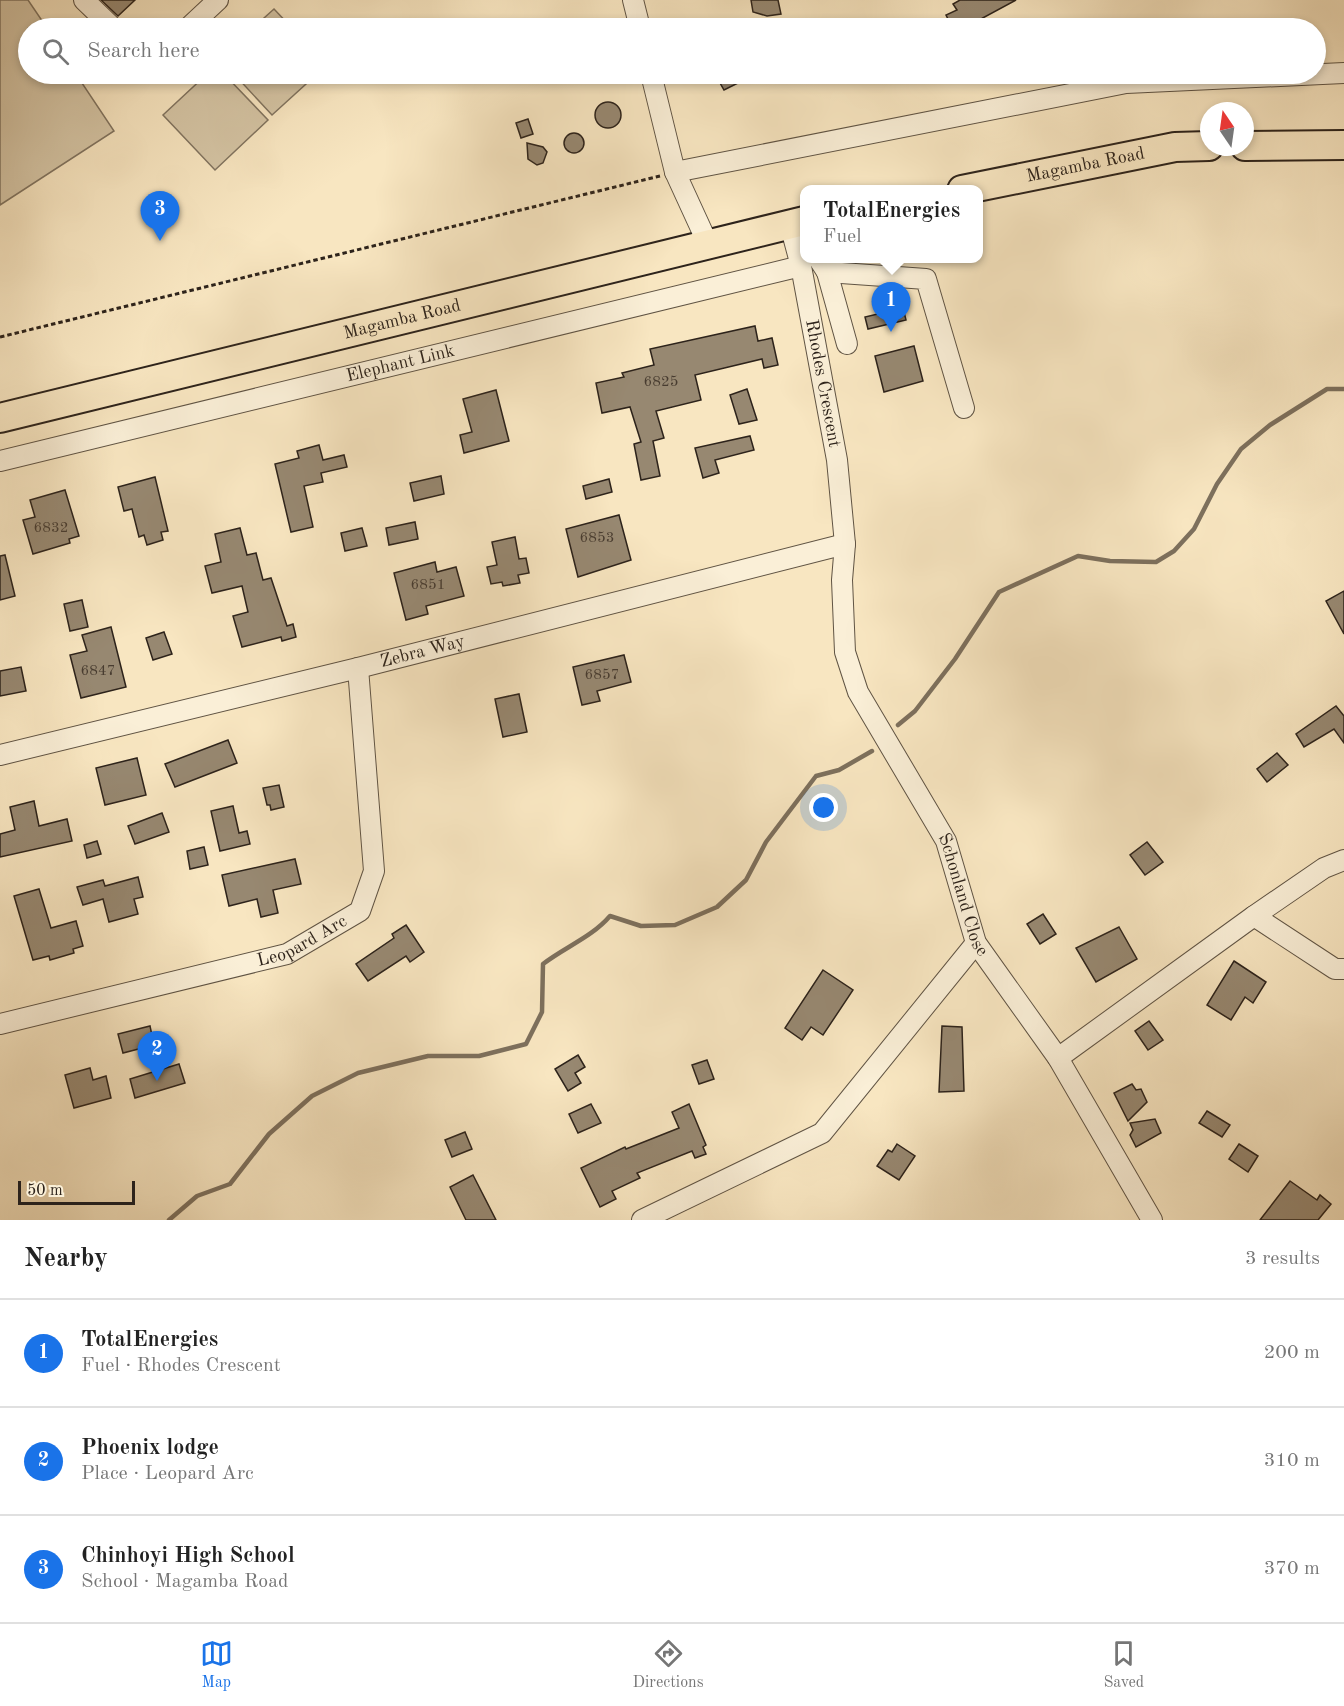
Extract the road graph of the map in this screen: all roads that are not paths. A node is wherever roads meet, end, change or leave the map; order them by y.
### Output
1 (84, 0) edge
2 (218, 0) edge
3 (633, 0) edge
4 (103, 18) edge
5 (199, 18) edge
6 (638, 18) edge
7 (1344, 73) edge
8 (1326, 74) edge
9 (653, 84) edge
10 (1121, 84) edge
11 (1344, 145) edge
12 (1200, 146) edge
13 (1254, 146) edge
14 (675, 172) junction
15 (982, 185) edge
16 (797, 223) edge
17 (708, 244) junction
18 (815, 266) edge
19 (847, 344) dead end
20 (964, 408) dead end
21 (0, 418) edge
22 (0, 461) edge
23 (845, 544) junction
24 (358, 668) junction
25 (0, 755) edge
26 (1344, 860) edge
27 (1254, 916) junction
28 (976, 943) junction
29 (1344, 969) edge
30 (0, 1024) edge
31 (1058, 1058) junction
32 (642, 1220) edge
33 (1152, 1220) edge

1 - 4 street
2 - 5 street
3 - 6 street
7 - 8 street
9 - 14 street
10 - 14 street
11 - 13 highway
12 - 15 highway, Magamba Road
14 - 17 street
16 - 17 highway, Magamba Road
17 - 21 highway, Magamba Road
18 - 19 street
18 - 20 street, Elephant Link
18 - 22 street, Elephant Link
18 - 23 street, Rhodes Crescent
23 - 24 street, Zebra Way
23 - 28 street, Schonland Close
24 - 25 street, Zebra Way
24 - 30 street, Leopard Arc
26 - 27 street
27 - 29 street
27 - 31 street
28 - 31 street, Schonland Close
28 - 32 street
31 - 33 street, Schonland Close

